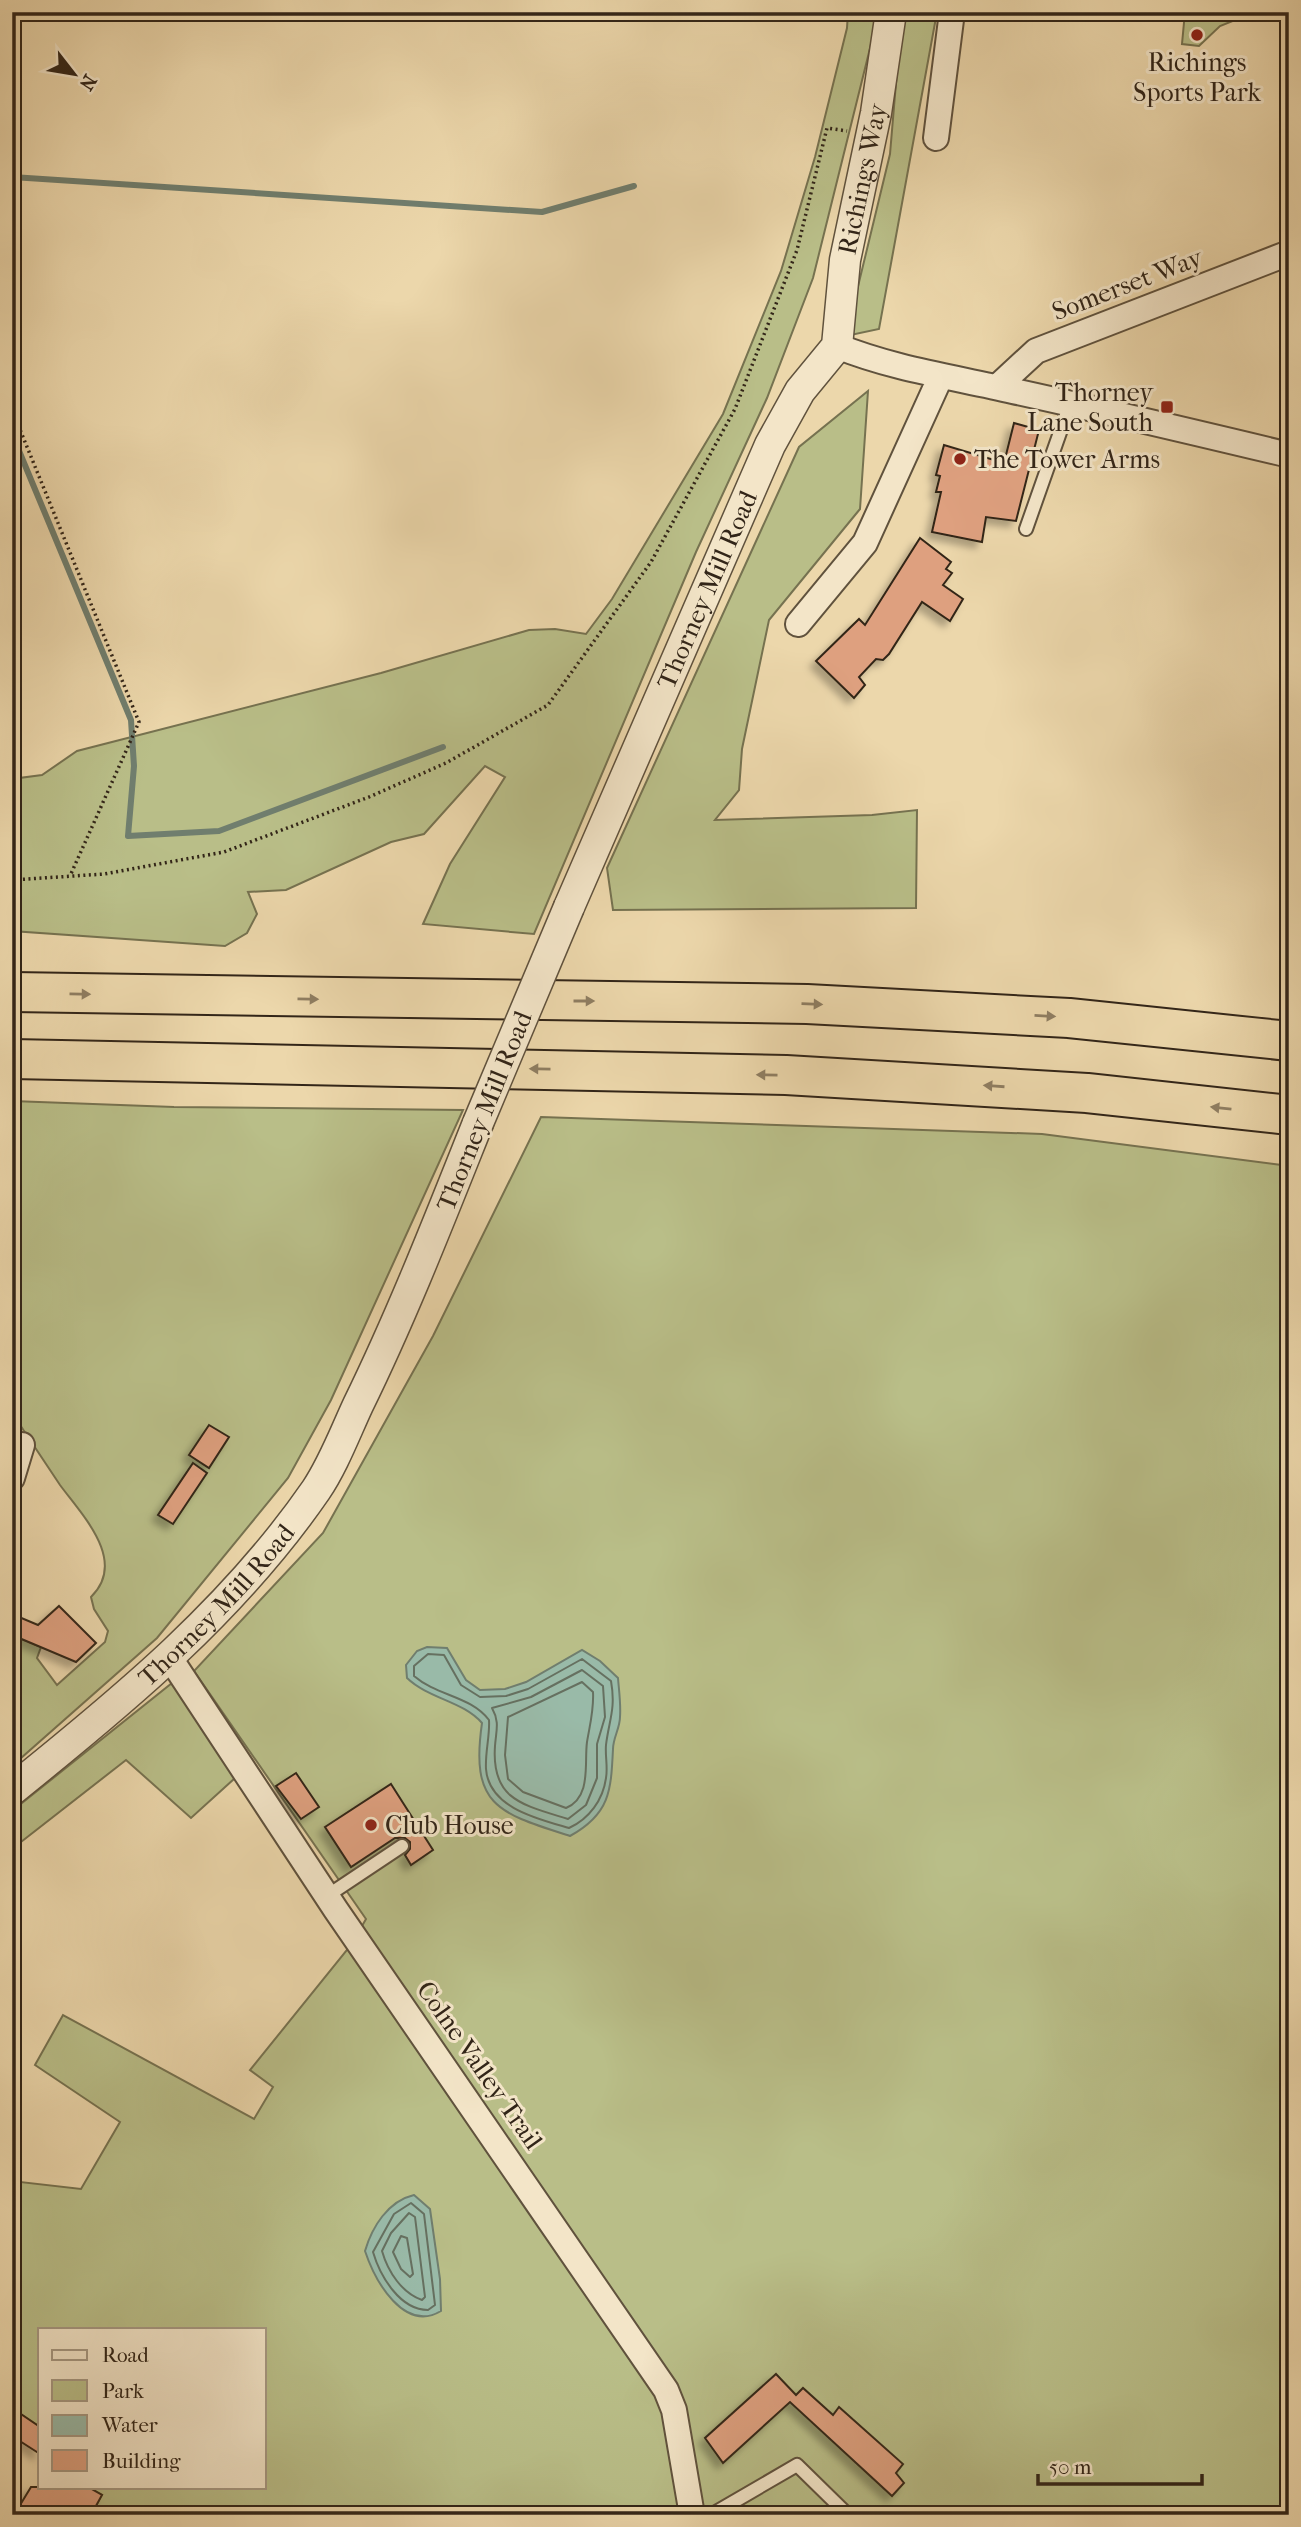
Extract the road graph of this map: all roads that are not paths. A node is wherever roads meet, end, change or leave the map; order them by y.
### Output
1 (891, 12) edge
2 (952, 12) edge
3 (936, 138) dead end
4 (1289, 253) edge
5 (837, 346) junction
6 (940, 378) junction
7 (997, 387) junction
8 (1070, 404) junction
9 (1289, 455) edge
10 (1026, 529) dead end
11 (798, 624) dead end
12 (12, 992) edge
13 (1289, 1041) edge
14 (12, 1059) edge
15 (1289, 1115) edge
16 (22, 1445) dead end
17 (12, 1478) edge
18 (173, 1661) junction
19 (12, 1790) edge
20 (402, 1846) dead end
21 (327, 1896) junction
22 (692, 2515) edge
23 (711, 2515) edge
24 (848, 2515) edge

1 - 5 street, Richings Way
2 - 3 street
4 - 7 street, Somerset Way
5 - 6 street
5 - 18 street, Thorney Mill Road, bridge
6 - 7 street
6 - 11 street
7 - 8 street
8 - 9 street
8 - 10 lane
12 -> 13 highway
15 -> 14 highway
16 - 17 street
18 - 19 street, Thorney Mill Road
18 - 21 street, Colne Valley Trail
20 - 21 lane
21 - 22 street, Colne Valley Trail
23 - 24 lane

